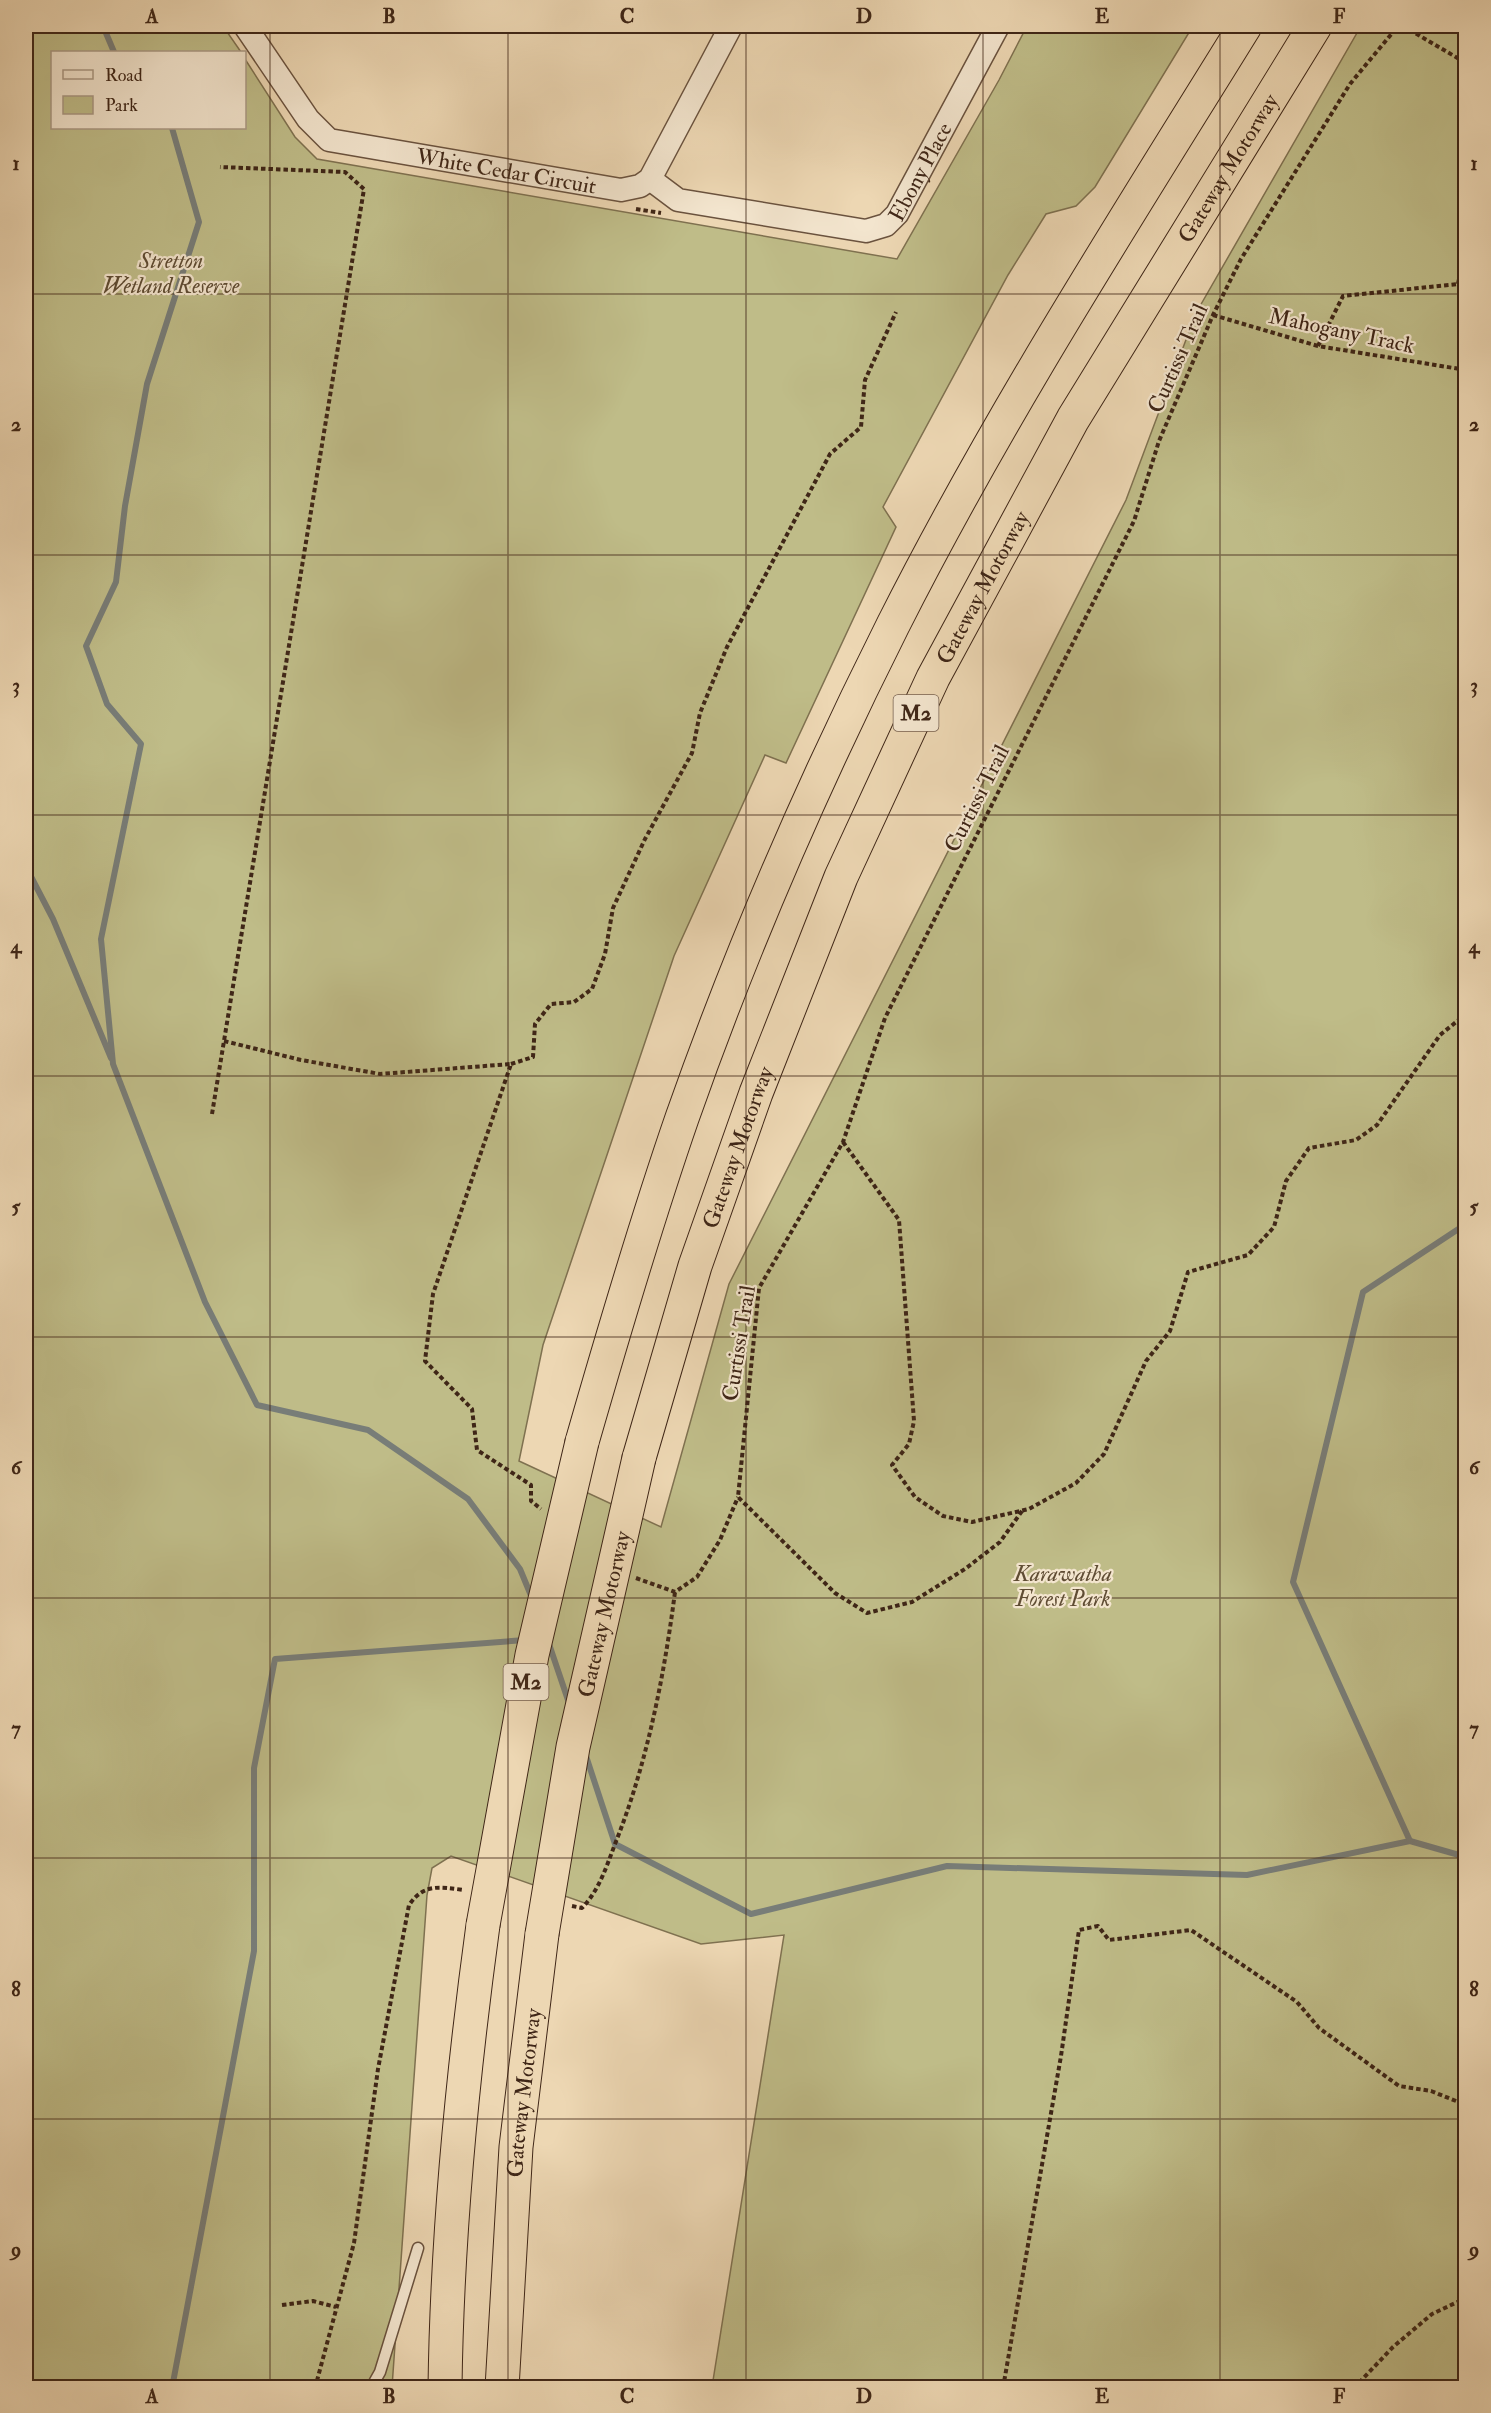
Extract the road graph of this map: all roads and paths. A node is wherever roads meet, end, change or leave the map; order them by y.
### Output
1 (245, 26) edge
2 (732, 26) edge
3 (998, 26) edge
4 (1245, 26) edge
5 (1315, 26) edge
6 (1398, 26) edge
7 (1403, 26) edge
8 (1466, 63) edge
9 (220, 167) dead end
10 (650, 179) junction
11 (625, 207) dead end
12 (672, 215) dead end
13 (1466, 243) edge
14 (1466, 279) edge
15 (1458, 284) junction
16 (896, 312) dead end
17 (1213, 315) junction
18 (1318, 346) junction
19 (1466, 370) edge
20 (1466, 1014) edge
21 (224, 1041) junction
22 (511, 1064) junction
23 (212, 1114) dead end
24 (843, 1142) junction
25 (738, 1497) junction
26 (1022, 1511) junction
27 (549, 1515) dead end
28 (632, 1577) dead end
29 (403, 1927) dead end
30 (1466, 2105) edge
31 (418, 2248) dead end
32 (1466, 2298) edge
33 (282, 2305) dead end
34 (336, 2307) junction
35 (315, 2388) edge
36 (371, 2388) edge
37 (445, 2388) edge
38 (502, 2388) edge
39 (1003, 2388) edge
40 (1354, 2388) edge

1 - 10 street, White Cedar Circuit
2 - 10 street
3 - 10 street, Ebony Place
4 - 37 highway, M2, bridge
5 - 38 highway, Gateway Motorway / M2, bridge
6 - 17 path, Curtissi Trail
7 - 8 path
9 - 21 path
11 - 12 path
13 - 15 path
14 - 15 path
15 - 18 path
16 - 22 path
17 - 18 path, Mahogany Track
17 - 24 path, Curtissi Trail
18 - 19 path, Mahogany Track
20 - 26 path
21 - 22 path
21 - 23 path
22 - 27 path
24 - 25 path, Curtissi Trail
24 - 26 path
25 - 26 path
25 - 28 path, Curtissi Trail
29 - 34 path
30 - 39 path
31 - 36 lane
32 - 40 path
33 - 34 path
34 - 35 path

